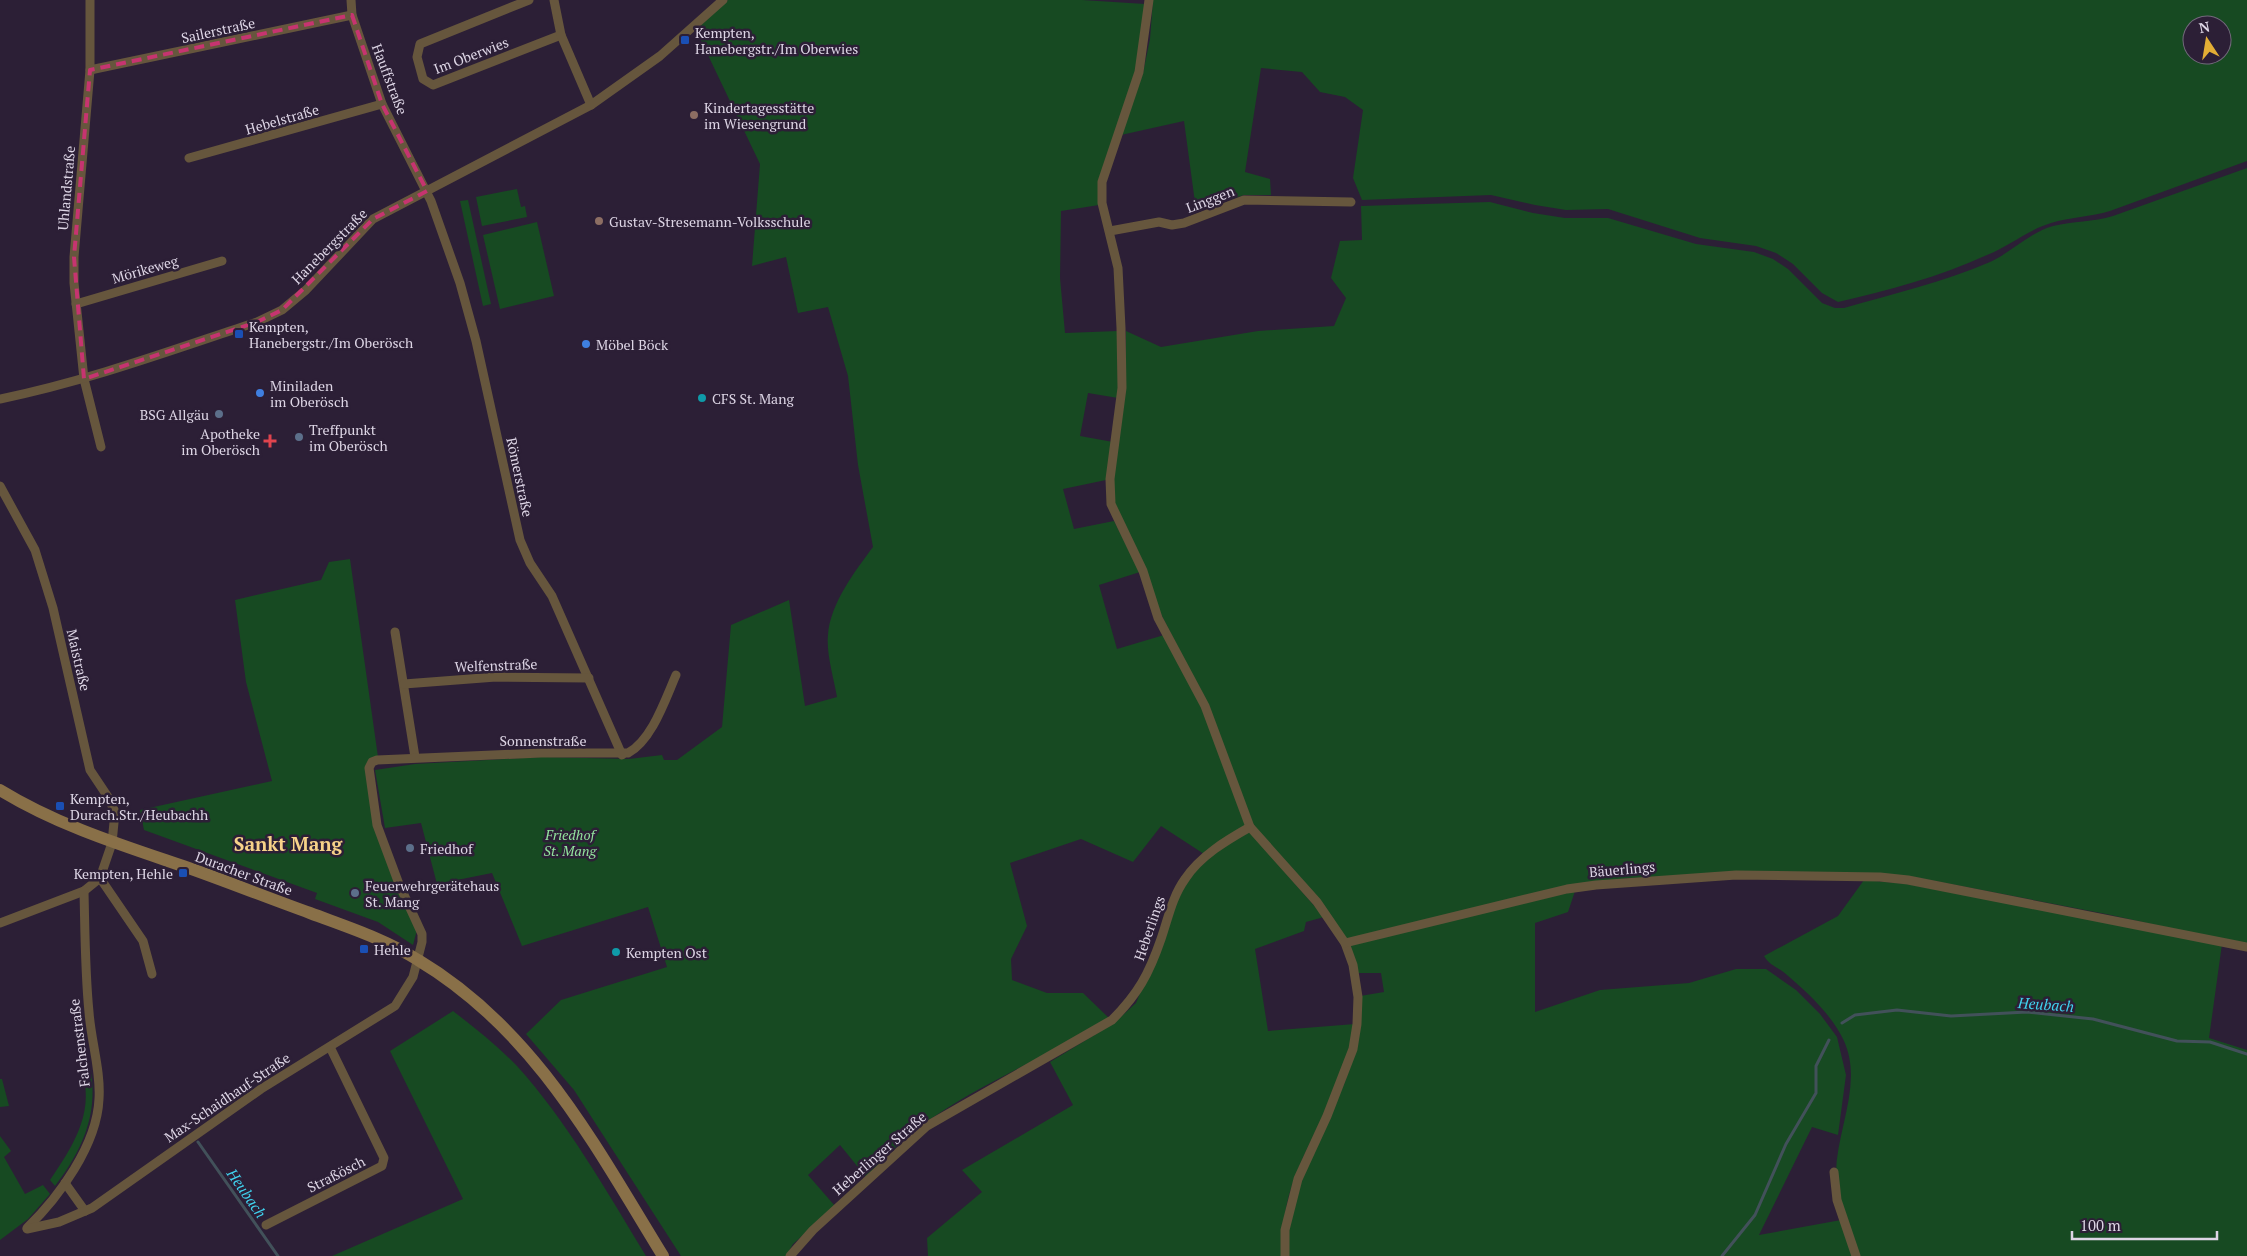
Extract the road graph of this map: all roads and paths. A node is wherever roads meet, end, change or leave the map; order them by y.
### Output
1 (90, 0) edge
2 (351, 0) edge
3 (529, 0) edge
4 (554, 0) edge
5 (723, 0) edge
6 (1149, 0) edge
7 (352, 15) junction
8 (561, 35) junction
9 (90, 70) junction
10 (382, 104) junction
11 (591, 105) junction
12 (189, 158) dead end
13 (427, 191) junction
14 (1351, 202) dead end
15 (1110, 231) junction
16 (222, 261) dead end
17 (76, 304) junction
18 (84, 379) junction
19 (0, 399) edge
20 (101, 447) dead end
21 (0, 486) edge
22 (396, 632) dead end
23 (676, 675) dead end
24 (589, 678) junction
25 (404, 684) junction
26 (622, 754) junction
27 (414, 757) junction
28 (369, 768) joint
29 (0, 790) edge
30 (1250, 827) junction
31 (112, 843) junction
32 (100, 878) junction
33 (84, 891) junction
34 (0, 923) edge
35 (1345, 943) junction
36 (2247, 947) edge
37 (414, 958) junction
38 (152, 974) dead end
39 (1078, 1042) joint
40 (330, 1046) junction
41 (1834, 1172) dead end
42 (65, 1182) junction
43 (85, 1211) junction
44 (266, 1225) dead end
45 (26, 1229) joint
46 (664, 1256) edge
47 (790, 1256) edge
48 (1285, 1256) edge
49 (1856, 1256) edge

1 - 9 street, Uhlandstraße
2 - 7 street, Hauffstraße
3 - 8 street, Im Oberwies
4 - 8 street
5 - 11 street, Hanebergstraße
6 - 15 street
7 - 9 street, Sailerstraße
7 - 10 street, Hauffstraße
8 - 11 street
9 - 17 street, Uhlandstraße
10 - 12 street, Hebelstraße
10 - 13 street, Hauffstraße
11 - 13 street, Hanebergstraße
13 - 18 street, Hanebergstraße
13 - 24 street, Römerstraße
14 - 15 street, Linggen
15 - 30 street
16 - 17 street, Mörikeweg
17 - 18 street, Uhlandstraße
18 - 19 street, Hanebergstraße
18 - 20 street, Uhlandstraße
21 - 31 street, Maistraße
22 - 25 street
23 - 26 street
24 - 25 street, Welfenstraße
24 - 26 street, Römerstraße
25 - 27 street
26 - 27 street, Sonnenstraße
27 - 28 street, Sonnenstraße
28 - 37 street, Max-Schaidhauf-Straße
29 - 31 main road, Duracher Straße
30 - 35 street
30 - 39 street, Heberlings
31 - 32 street, Maistraße
31 - 37 main road, Duracher Straße
32 - 33 street
32 - 38 street
33 - 34 street
33 - 42 street, Falchenstraße
35 - 36 street, Bäuerlings
35 - 48 street
37 - 40 street, Max-Schaidhauf-Straße
37 - 46 main road, Duracher Straße
39 - 47 street, Heberlinger Straße
40 - 43 street, Max-Schaidhauf-Straße
40 - 44 street, Straßösch
41 - 49 street
42 - 43 street
42 - 45 street, Falchenstraße
43 - 45 street, Max-Schaidhauf-Straße

